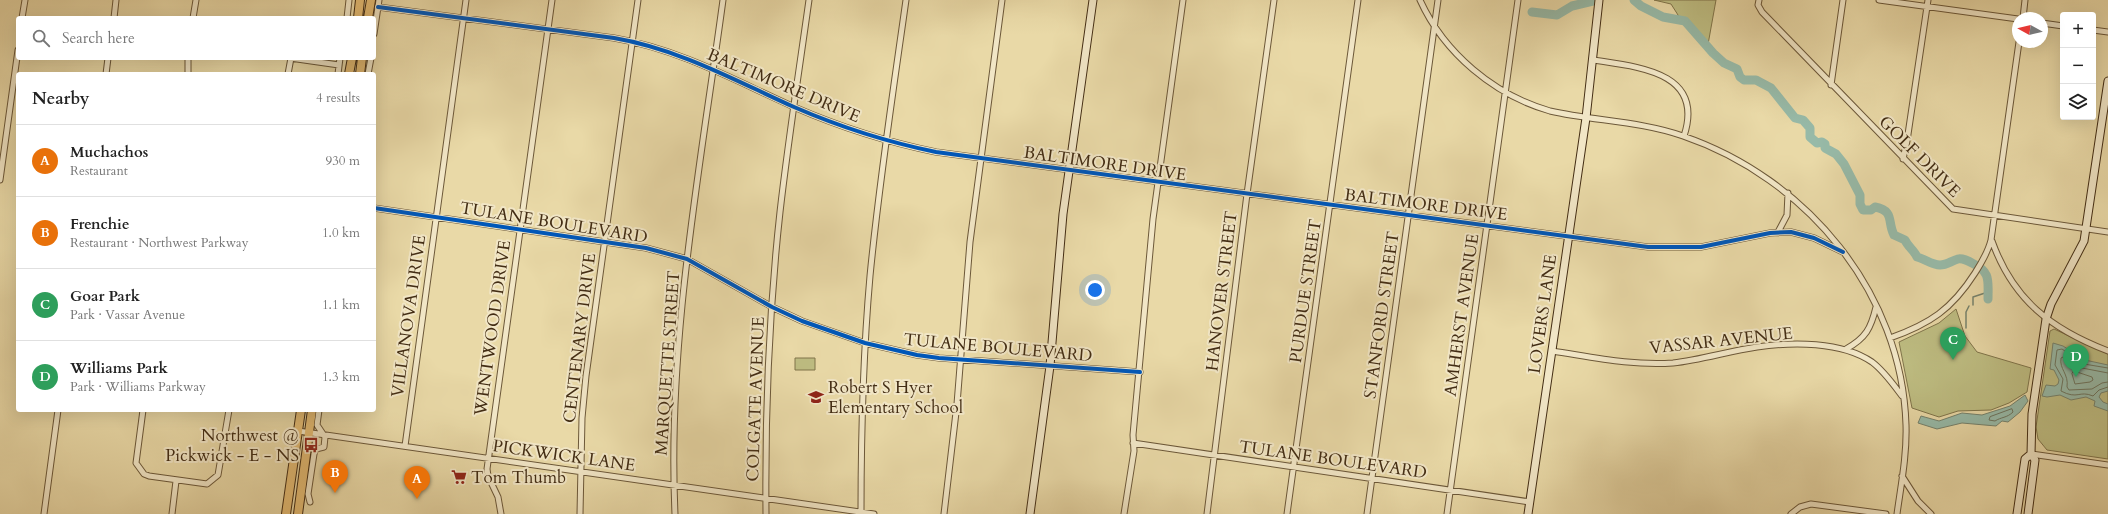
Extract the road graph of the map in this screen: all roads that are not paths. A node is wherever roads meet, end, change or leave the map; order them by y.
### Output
1 (25, 0) edge
2 (116, 0) edge
3 (196, 0) edge
4 (349, 0) edge
5 (360, 0) edge
6 (371, 0) edge
7 (379, 0) edge
8 (466, 0) edge
9 (552, 0) edge
10 (638, 0) edge
11 (723, 0) edge
12 (809, 0) edge
13 (906, 0) edge
14 (1002, 0) edge
15 (1093, 0) edge
16 (1183, 0) edge
17 (1274, 0) edge
18 (1358, 0) edge
19 (1420, 0) edge
20 (1438, 0) edge
21 (1518, 0) edge
22 (1599, 0) edge
23 (1759, 0) edge
24 (1843, 0) edge
25 (1879, 0) edge
26 (1928, 0) edge
27 (2025, 0) edge
28 (1927, 6) junction
29 (378, 7) junction
30 (2024, 12) edge
31 (22, 16) edge
32 (114, 16) edge
33 (194, 16) edge
34 (347, 16) edge
35 (358, 16) edge
36 (368, 16) edge
37 (464, 18) junction
38 (2012, 18) edge
39 (376, 20) edge
40 (2048, 24) edge
41 (2060, 26) edge
42 (1434, 27) junction
43 (548, 29) junction
44 (2096, 30) edge
45 (2108, 32) edge
46 (632, 41) junction
47 (2018, 48) edge
48 (17, 60) edge
49 (108, 60) edge
50 (188, 60) edge
51 (290, 60) edge
52 (304, 60) edge
53 (340, 60) edge
54 (352, 60) edge
55 (362, 60) edge
56 (371, 60) edge
57 (1593, 60) junction
58 (339, 65) junction
59 (714, 69) junction
60 (106, 72) edge
61 (188, 72) edge
62 (288, 72) edge
63 (338, 72) edge
64 (350, 72) edge
65 (360, 72) edge
66 (368, 72) edge
67 (2108, 81) edge
68 (1831, 85) junction
69 (1506, 92) junction
70 (794, 107) junction
71 (1586, 118) junction
72 (1684, 136) junction
73 (886, 140) junction
74 (1903, 159) junction
75 (980, 160) junction
76 (1070, 171) junction
77 (0, 180) edge
78 (1158, 183) junction
79 (1788, 193) junction
80 (1247, 194) junction
81 (1331, 205) junction
82 (376, 208) edge
83 (1409, 215) junction
84 (1994, 216) junction
85 (436, 217) junction
86 (1488, 225) junction
87 (2087, 229) junction
88 (520, 230) junction
89 (1778, 232) junction
90 (2108, 232) edge
91 (1569, 235) junction
92 (1991, 240) junction
93 (604, 242) junction
94 (1843, 252) junction
95 (687, 259) junction
96 (1876, 306) junction
97 (772, 307) junction
98 (2046, 319) junction
99 (1890, 338) junction
100 (865, 344) junction
101 (1846, 349) junction
102 (1552, 351) junction
103 (2108, 351) edge
104 (961, 360) junction
105 (1050, 366) junction
106 (1140, 372) junction
107 (1902, 397) junction
108 (58, 412) edge
109 (143, 412) edge
110 (228, 412) edge
111 (301, 412) edge
112 (312, 412) edge
113 (319, 412) edge
114 (298, 431) junction
115 (309, 433) junction
116 (325, 435) junction
117 (1133, 443) junction
118 (405, 446) junction
119 (2031, 454) junction
120 (1216, 456) junction
121 (489, 458) junction
122 (2108, 465) edge
123 (1294, 468) junction
124 (581, 471) junction
125 (1902, 476) junction
126 (1372, 479) junction
127 (176, 481) junction
128 (674, 485) junction
129 (1450, 490) junction
130 (766, 498) junction
131 (310, 502) dead end
132 (1530, 502) junction
133 (861, 513) edge
134 (44, 514) edge
135 (172, 514) edge
136 (286, 514) edge
137 (298, 514) edge
138 (501, 514) edge
139 (580, 514) edge
140 (675, 514) edge
141 (766, 514) edge
142 (874, 514) edge
143 (944, 514) edge
144 (1030, 514) edge
145 (1124, 514) edge
146 (1207, 514) edge
147 (1287, 514) edge
148 (1367, 514) edge
149 (1447, 514) edge
150 (1528, 514) edge
151 (1791, 514) edge
152 (1886, 514) edge
153 (1896, 514) edge
154 (1931, 514) edge
155 (2017, 514) edge
156 (2028, 514) edge

1 - 31 street
2 - 32 street
3 - 33 street
4 - 34 street
5 - 35 main road
6 - 36 main road
7 - 29 street
8 - 37 street, VILLANOVA DRIVE
9 - 43 street, WENTWOOD DRIVE
10 - 46 street, CENTENARY DRIVE
11 - 59 street, MARQUETTE STREET
12 - 70 street, COLGATE AVENUE
13 - 73 street
14 - 75 street
15 - 76 street
16 - 78 street
17 - 80 street, HANOVER STREET
18 - 81 street, PURDUE STREET
19 - 42 street
20 - 42 street, STANFORD STREET
21 - 69 street, AMHERST AVENUE
22 - 57 street, LOVERS LANE
23 - 68 street, GOLF DRIVE
24 - 68 street
25 - 28 street
26 - 28 street
27 - 30 street
28 - 38 street
28 - 74 street
29 - 37 street, BALTIMORE DRIVE
29 - 39 street
37 - 43 street, BALTIMORE DRIVE
37 - 85 street, VILLANOVA DRIVE
40 - 41 street
42 - 69 street
42 - 83 street, STANFORD STREET
43 - 46 street, BALTIMORE DRIVE
43 - 88 street, WENTWOOD DRIVE
44 - 45 street
46 - 59 street, BALTIMORE DRIVE
46 - 93 street, CENTENARY DRIVE
47 - 84 street
48 - 77 street
49 - 60 street
50 - 61 street
51 - 62 street
52 - 58 street
53 - 58 street
54 - 64 main road
55 - 65 main road
56 - 66 street
57 - 71 street, LOVERS LANE
57 - 72 street
58 - 63 street
59 - 70 street, BALTIMORE DRIVE
59 - 95 street, MARQUETTE STREET
67 - 87 street
68 - 74 street, GOLF DRIVE
69 - 71 street
69 - 86 street, AMHERST AVENUE
70 - 73 street, BALTIMORE DRIVE
70 - 97 street, COLGATE AVENUE
71 - 72 street
71 - 91 street, LOVERS LANE
72 - 79 street
73 - 75 street, BALTIMORE DRIVE
73 - 100 street
74 - 84 street, GOLF DRIVE
75 - 76 street, BALTIMORE DRIVE
75 - 104 street
76 - 78 street, BALTIMORE DRIVE
76 - 105 street
78 - 80 street, BALTIMORE DRIVE
78 - 106 street
79 - 89 street
79 - 94 street
80 - 81 street, BALTIMORE DRIVE
80 - 120 street, HANOVER STREET
81 - 83 street, BALTIMORE DRIVE
81 - 123 street, PURDUE STREET
82 - 85 street, TULANE BOULEVARD
83 - 86 street, BALTIMORE DRIVE
83 - 126 street, STANFORD STREET
84 - 87 street, GOLF DRIVE
84 - 92 street
85 - 88 street, TULANE BOULEVARD
85 - 118 street, VILLANOVA DRIVE
86 - 91 street, BALTIMORE DRIVE
86 - 129 street, AMHERST AVENUE
87 - 90 street, GOLF DRIVE
87 - 98 street
88 - 93 street, TULANE BOULEVARD
88 - 121 street, WENTWOOD DRIVE
89 - 91 street, BALTIMORE DRIVE
89 - 94 street, BALTIMORE DRIVE
91 - 102 street, LOVERS LANE
92 - 98 street
92 - 99 street
93 - 95 street, TULANE BOULEVARD
93 - 124 street, CENTENARY DRIVE
94 - 96 street
95 - 97 street, TULANE BOULEVARD
95 - 128 street, MARQUETTE STREET
96 - 99 street
96 - 101 street
97 - 100 street, TULANE BOULEVARD
97 - 130 street, COLGATE AVENUE
98 - 103 street
98 - 119 street
99 - 107 street
100 - 104 street, TULANE BOULEVARD
100 - 133 street
101 - 102 street, VASSAR AVENUE
101 - 107 street, VASSAR AVENUE
102 - 132 street, LOVERS LANE
104 - 105 street, TULANE BOULEVARD
104 - 143 street
105 - 106 street, TULANE BOULEVARD
105 - 144 street
106 - 117 street
107 - 125 street
108 - 134 street
109 - 127 street
110 - 127 street
111 - 114 main road
112 - 115 main road
113 - 116 street
114 - 115 street, PICKWICK LANE
114 - 136 main road
115 - 116 street, PICKWICK LANE
115 - 137 main road
116 - 118 street, PICKWICK LANE
116 - 131 street
117 - 120 street, TULANE BOULEVARD
117 - 145 street
118 - 121 street, PICKWICK LANE
119 - 122 street
119 - 155 street
119 - 156 street
120 - 123 street, TULANE BOULEVARD
120 - 146 street, HANOVER STREET
121 - 124 street, PICKWICK LANE
121 - 138 street, WENTWOOD DRIVE
123 - 126 street, TULANE BOULEVARD
123 - 147 street, PURDUE STREET
124 - 128 street, PICKWICK LANE
124 - 139 street, CENTENARY DRIVE
125 - 153 street
125 - 154 street
126 - 129 street, TULANE BOULEVARD
126 - 148 street, STANFORD STREET
127 - 135 street
128 - 130 street, PICKWICK LANE
128 - 140 street, MARQUETTE STREET
129 - 132 street, TULANE BOULEVARD
129 - 149 street, AMHERST AVENUE
130 - 133 street, PICKWICK LANE
130 - 141 street, COLGATE AVENUE
132 - 150 street, LOVERS LANE
133 - 142 street, PICKWICK LANE
151 - 152 street

